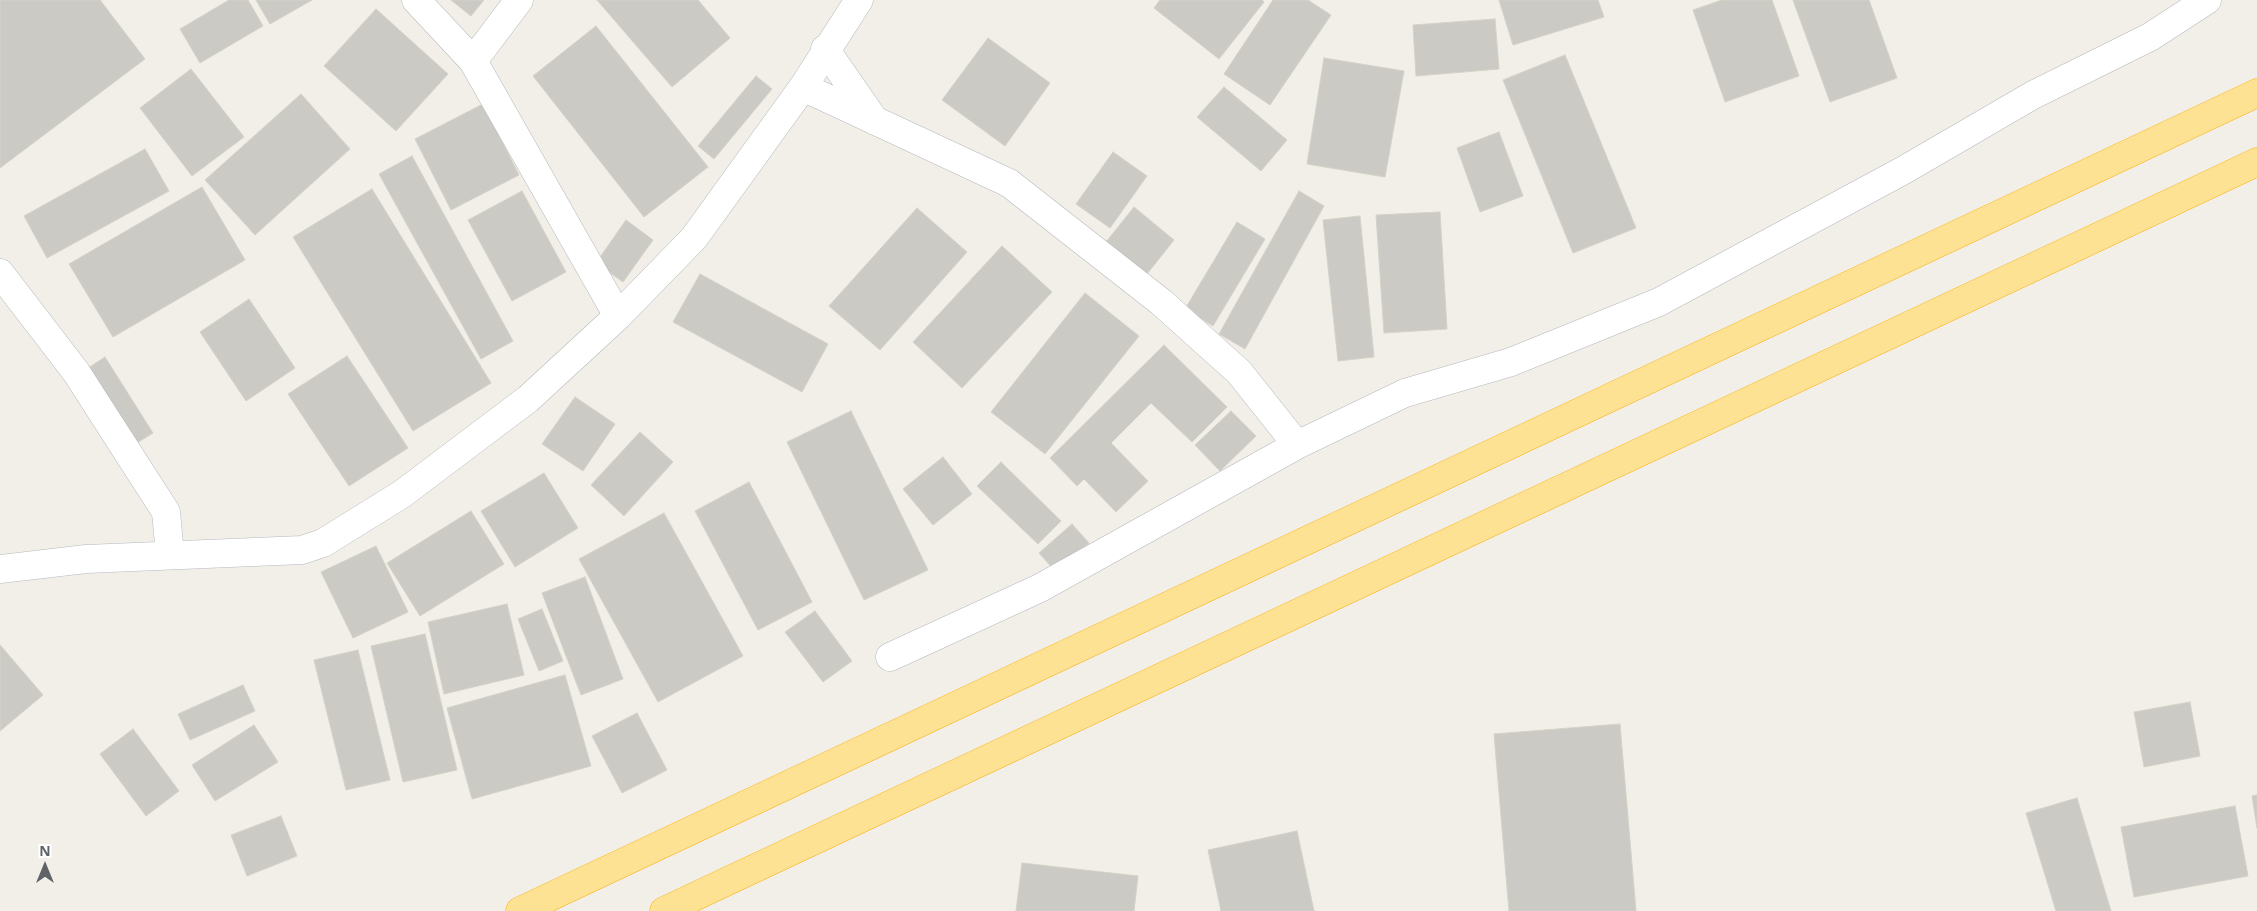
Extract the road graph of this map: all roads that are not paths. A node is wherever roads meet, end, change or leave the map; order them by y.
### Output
1 (416, 0) edge
2 (520, 0) edge
3 (859, 0) edge
4 (2208, 0) edge
5 (825, 49) junction
6 (473, 61) junction
7 (802, 87) junction
8 (2257, 93) edge
9 (876, 122) junction
10 (2257, 162) edge
11 (0, 273) edge
12 (618, 316) junction
13 (1297, 445) junction
14 (170, 555) junction
15 (0, 569) edge
16 (890, 657) dead end
17 (520, 911) edge
18 (664, 911) edge

1 - 6 street
2 - 6 street
3 - 5 street
4 - 13 street
5 - 7 street
5 - 9 street
6 - 12 street
7 - 9 street
7 - 12 street
8 - 17 highway
9 - 13 street
10 - 18 highway
11 - 14 street
12 - 14 street
13 - 16 street
14 - 15 street

